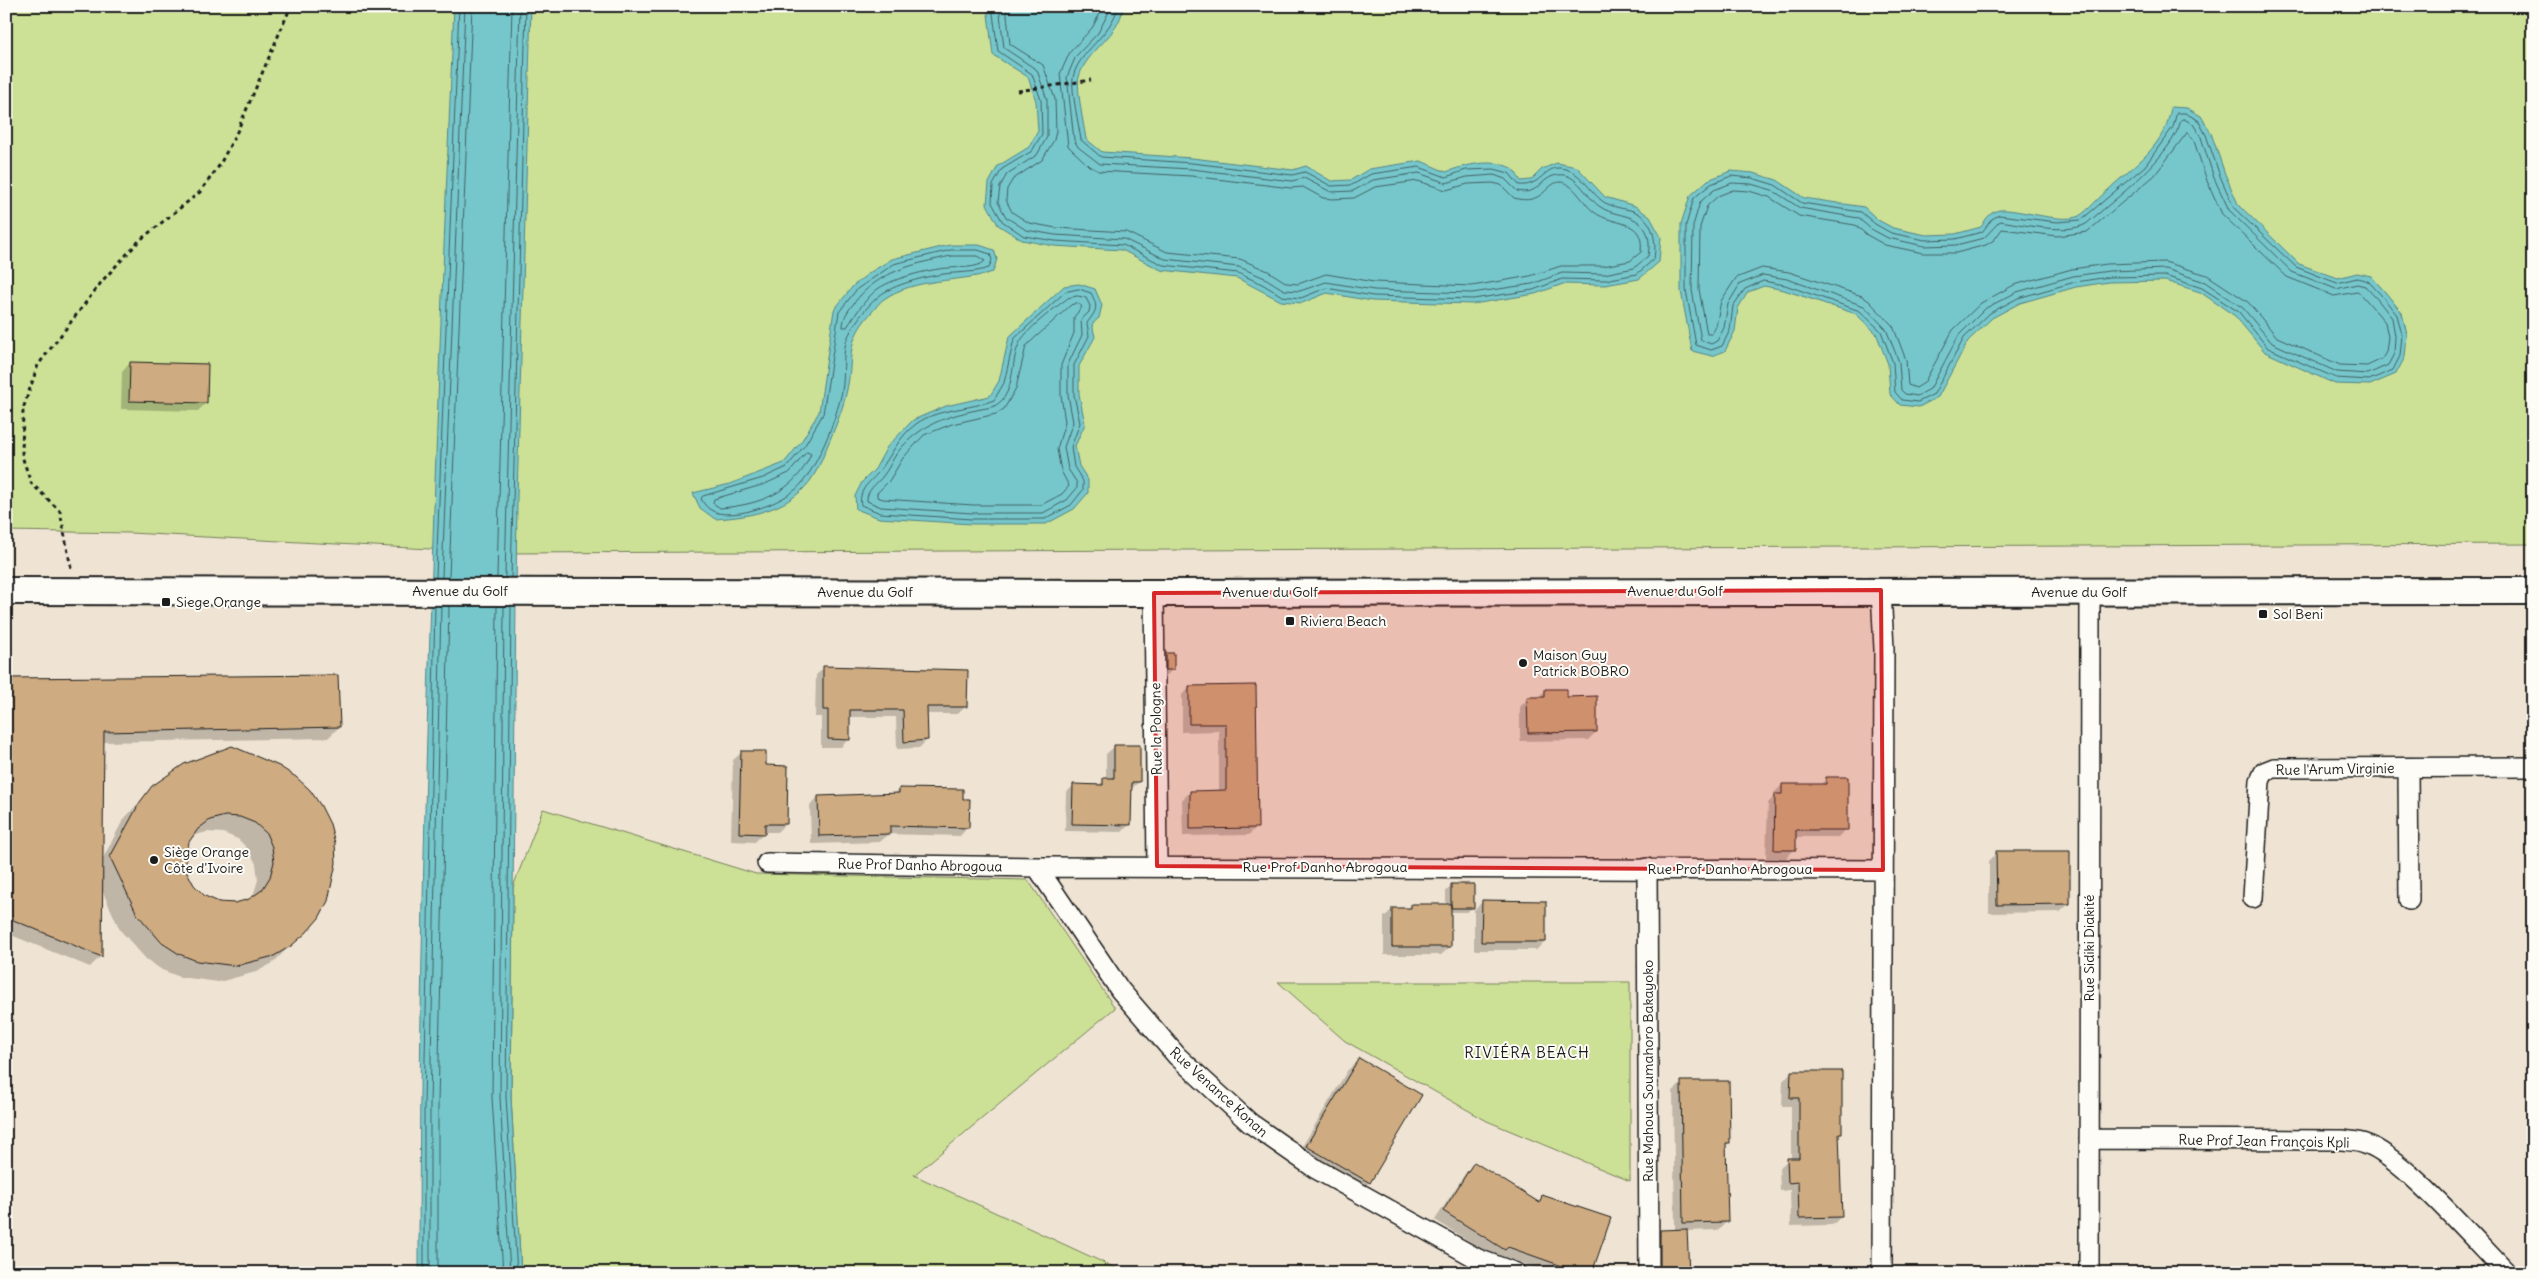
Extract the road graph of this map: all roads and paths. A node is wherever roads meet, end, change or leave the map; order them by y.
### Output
1 (291, 6) edge
2 (1092, 80) dead end
3 (1018, 91) dead end
4 (1881, 590) junction
5 (6, 591) edge
6 (76, 591) junction
7 (2533, 591) edge
8 (2090, 592) junction
9 (1154, 593) junction
10 (2533, 767) edge
11 (2408, 768) junction
12 (767, 863) dead end
13 (1157, 866) junction
14 (1037, 867) junction
15 (1647, 868) junction
16 (1883, 870) junction
17 (2253, 898) dead end
18 (2409, 900) dead end
19 (2089, 1139) junction
20 (1516, 1273) edge
21 (1649, 1273) edge
22 (1882, 1273) edge
23 (2089, 1273) edge
24 (2508, 1273) edge

1 - 6 path
2 - 3 path
4 - 8 main road, Avenue du Golf
4 - 9 main road, Avenue du Golf
4 - 16 street
5 - 6 main road, Avenue du Golf
6 - 9 main road, Avenue du Golf
7 - 8 main road, Avenue du Golf
8 - 19 street, Rue Sidiki Diakité
9 - 13 street, Rue la Pologne
10 - 11 street, Rue l'Arum Virginie
11 - 17 street, Rue l'Arum Virginie
11 - 18 street
12 - 14 street, Rue Prof Danho Abrogoua
13 - 14 street, Rue Prof Danho Abrogoua
13 - 15 street, Rue Prof Danho Abrogoua
14 - 20 street, Rue Venance Konan
15 - 16 street, Rue Prof Danho Abrogoua
15 - 21 street, Rue Mahoua Soumahoro Bakayoko
16 - 22 street
19 - 23 street, Rue Sidiki Diakité
19 - 24 street, Rue Prof Jean François Kpli

